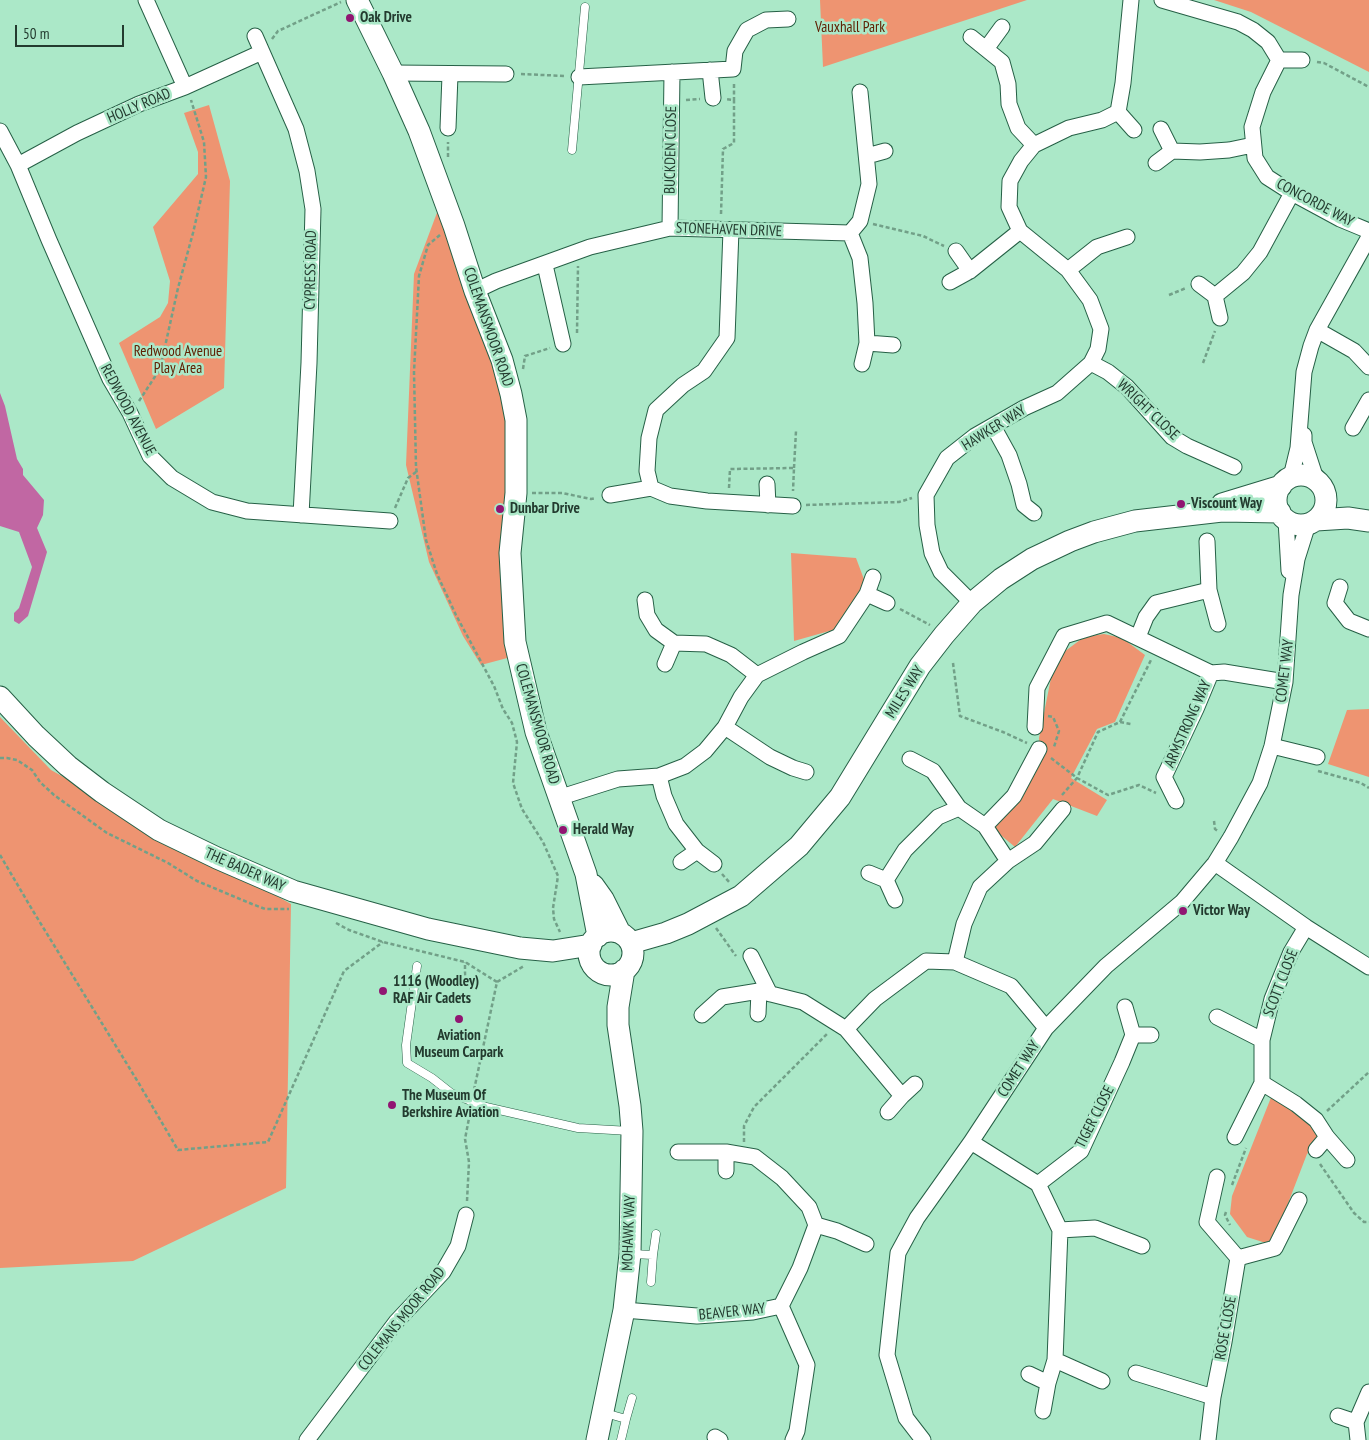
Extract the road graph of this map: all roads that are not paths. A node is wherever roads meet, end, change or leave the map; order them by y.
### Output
1 (146, 0) edge
2 (357, 0) edge
3 (1131, 0) edge
4 (1162, 0) edge
5 (585, 8) dead end
6 (788, 19) dead end
7 (1002, 27) dead end
8 (255, 36) dead end
9 (971, 37) dead end
10 (986, 49) junction
11 (262, 52) junction
12 (1279, 60) junction
13 (1302, 60) road end
14 (710, 70) junction
15 (672, 72) junction
16 (394, 73) junction
17 (450, 74) junction
18 (506, 74) road end
19 (579, 77) junction
20 (185, 87) junction
21 (860, 92) dead end
22 (713, 98) road end
23 (1118, 112) junction
24 (448, 128) dead end
25 (1161, 129) dead end
26 (1134, 130) dead end
27 (0, 131) edge
28 (1034, 145) junction
29 (1253, 145) junction
30 (572, 150) dead end
31 (885, 151) dead end
32 (1172, 151) junction
33 (867, 156) junction
34 (1156, 163) dead end
35 (18, 165) junction
36 (1292, 193) junction
37 (670, 228) junction
38 (726, 229) junction
39 (1020, 231) junction
40 (1369, 231) edge
41 (850, 234) junction
42 (1127, 237) dead end
43 (1369, 237) edge
44 (956, 251) road end
45 (545, 265) junction
46 (1068, 270) junction
47 (970, 271) junction
48 (950, 282) dead end
49 (1199, 284) dead end
50 (475, 290) junction
51 (1215, 296) junction
52 (1220, 318) road end
53 (1317, 330) junction
54 (867, 343) junction
55 (562, 344) dead end
56 (893, 346) dead end
57 (1091, 363) junction
58 (862, 364) dead end
59 (1369, 367) edge
60 (1369, 400) edge
61 (1302, 408) junction
62 (993, 426) junction
63 (1353, 428) dead end
64 (1234, 467) dead end
65 (1286, 482) junction
66 (767, 484) dead end
67 (1321, 486) junction
68 (651, 488) junction
69 (610, 495) road end
70 (768, 505) junction
71 (793, 506) road end
72 (1024, 510) dead end
73 (301, 515) junction
74 (1283, 516) junction
75 (1369, 516) edge
76 (1163, 518) junction
77 (390, 521) road end
78 (1369, 521) edge
79 (1312, 522) junction
80 (1207, 541) dead end
81 (873, 577) dead end
82 (1340, 586) dead end
83 (1209, 590) junction
84 (867, 594) junction
85 (1291, 595) junction
86 (645, 600) dead end
87 (887, 603) road end
88 (972, 603) junction
89 (1218, 624) dead end
90 (1369, 629) edge
91 (1138, 637) junction
92 (674, 643) junction
93 (665, 664) dead end
94 (1211, 673) junction
95 (757, 675) junction
96 (1286, 682) junction
97 (0, 697) edge
98 (1035, 720) road end
99 (724, 727) junction
100 (1272, 746) junction
101 (1045, 754) road end
102 (1317, 757) dead end
103 (910, 759) dead end
104 (806, 772) dead end
105 (660, 776) junction
106 (558, 798) junction
107 (1176, 802) dead end
108 (1061, 804) road end
109 (959, 808) junction
110 (985, 826) junction
111 (697, 851) junction
112 (1008, 861) junction
113 (681, 862) dead end
114 (1215, 863) junction
115 (714, 864) road end
116 (869, 873) dead end
117 (586, 874) junction
118 (886, 880) junction
119 (895, 900) dead end
120 (1306, 927) junction
121 (627, 952) junction
122 (596, 954) junction
123 (744, 958) road end
124 (956, 962) junction
125 (417, 966) dead end
126 (1369, 967) edge
127 (765, 992) junction
128 (1125, 1007) dead end
129 (758, 1014) dead end
130 (702, 1015) dead end
131 (1217, 1017) dead end
132 (618, 1025) junction
133 (842, 1026) junction
134 (1046, 1028) junction
135 (1151, 1034) dead end
136 (1133, 1035) junction
137 (1262, 1040) junction
138 (1262, 1083) junction
139 (915, 1084) dead end
140 (902, 1096) junction
141 (888, 1112) dead end
142 (632, 1131) junction
143 (1327, 1136) junction
144 (1242, 1140) road end
145 (971, 1142) junction
146 (1316, 1150) road end
147 (678, 1152) dead end
148 (726, 1152) junction
149 (1347, 1160) dead end
150 (726, 1171) dead end
151 (1217, 1177) dead end
152 (1038, 1184) junction
153 (1299, 1200) dead end
154 (466, 1215) road end
155 (816, 1225) junction
156 (1060, 1230) junction
157 (656, 1234) dead end
158 (866, 1244) dead end
159 (1142, 1246) dead end
160 (630, 1254) junction
161 (653, 1255) junction
162 (1238, 1258) junction
163 (651, 1282) dead end
164 (781, 1306) junction
165 (624, 1310) junction
166 (1055, 1360) junction
167 (1136, 1373) dead end
168 (1028, 1374) dead end
169 (1102, 1381) dead end
170 (1048, 1382) junction
171 (1369, 1392) edge
172 (1212, 1397) junction
173 (632, 1398) dead end
174 (1042, 1411) dead end
175 (603, 1413) junction
176 (1338, 1416) dead end
177 (626, 1419) junction
178 (1356, 1422) junction
179 (307, 1440) edge
180 (597, 1440) edge
181 (621, 1440) edge
182 (793, 1440) edge
183 (923, 1440) edge
184 (1208, 1440) edge
185 (1358, 1440) edge

1 - 20 street
2 - 16 street, COLEMANSMOOR ROAD
3 - 23 street
4 - 12 street
5 - 19 lane
6 - 14 street
7 - 10 street
8 - 11 street, CYPRESS ROAD
9 - 10 street
10 - 28 street
11 - 20 street, HOLLY ROAD
11 - 73 street, CYPRESS ROAD
12 - 13 street
12 - 29 street, CONCORDE WAY
14 - 15 street
14 - 22 street
15 - 19 street
15 - 37 street, BUCKDEN CLOSE
16 - 17 street
16 - 50 street, COLEMANSMOOR ROAD
17 - 18 street
17 - 24 street
19 - 30 lane
20 - 35 street, HOLLY ROAD
21 - 33 street
23 - 26 street
23 - 28 street, HAWKER WAY
25 - 32 street
27 - 35 street, REDWOOD AVENUE
28 - 39 street, HAWKER WAY
29 - 32 street
29 - 36 street, CONCORDE WAY
31 - 33 street
32 - 34 street
33 - 41 street
35 - 73 street, REDWOOD AVENUE
36 - 40 street, CONCORDE WAY
36 - 51 street
37 - 38 street, STONEHAVEN DRIVE
37 - 45 street, STONEHAVEN DRIVE
38 - 41 street, STONEHAVEN DRIVE
38 - 68 street
39 - 46 street, HAWKER WAY
39 - 47 street
41 - 54 street
42 - 46 street
43 - 53 street
44 - 47 street
45 - 50 street, STONEHAVEN DRIVE
45 - 55 street
46 - 57 street, HAWKER WAY
47 - 48 street
49 - 51 street
50 - 106 street, COLEMANSMOOR ROAD
51 - 52 street
53 - 59 street
53 - 61 street
54 - 56 street
54 - 58 street
57 - 62 street, HAWKER WAY
57 - 64 street, WRIGHT CLOSE
60 - 63 street
61 - 65 street
61 - 67 street
62 - 72 street
62 - 88 street, HAWKER WAY
65 - 67 street, MILES WAY
65 - 74 street
65 - 76 street, MILES WAY
66 - 70 street
67 - 75 street
67 - 79 street
68 - 69 street
68 - 70 street
70 - 71 street
73 - 77 street, REDWOOD AVENUE
74 - 76 street, MILES WAY
74 - 79 street, MILES WAY
74 - 85 street, COMET WAY
76 - 88 street, MILES WAY
78 - 79 street, MILES WAY
79 - 85 street, COMET WAY
80 - 83 street
81 - 84 street
82 - 90 street
83 - 89 street
83 - 91 street
84 - 87 street
84 - 95 street
85 - 96 street, COMET WAY
86 - 92 street
88 - 121 street, MILES WAY
91 - 94 street, ARMSTRONG WAY
91 - 98 street, ARMSTRONG WAY
92 - 93 street
92 - 95 street
94 - 96 street, ARMSTRONG WAY
94 - 107 street, ARMSTRONG WAY
95 - 99 street
96 - 100 street, COMET WAY
97 - 122 street, THE BADER WAY
99 - 104 street
99 - 105 street
100 - 102 street
100 - 114 street, COMET WAY
101 - 110 street
103 - 109 street
105 - 106 street
105 - 111 street
106 - 117 street, COLEMANSMOOR ROAD
108 - 112 street
109 - 110 street
109 - 118 street
110 - 112 street
111 - 113 street
111 - 115 street
112 - 124 street
114 - 120 street
114 - 134 street, COMET WAY
116 - 118 street
117 - 121 street, COLEMANSMOOR ROAD
117 - 122 street, COLEMANSMOOR ROAD
118 - 119 street
120 - 126 street
120 - 137 street, SCOTT CLOSE
121 - 122 street
121 - 122 street
121 - 132 street, MOHAWK WAY
122 - 132 street, MOHAWK WAY
123 - 127 street
124 - 133 street
124 - 134 street
125 - 142 lane
127 - 129 street
127 - 130 street
127 - 133 street
128 - 136 street
131 - 137 street
132 - 142 street, MOHAWK WAY
133 - 140 street
134 - 145 street, COMET WAY
135 - 136 street
136 - 152 street, TIGER CLOSE
137 - 138 street, SCOTT CLOSE
138 - 143 street
138 - 144 street, SCOTT CLOSE
139 - 140 street
140 - 141 street
142 - 160 street, MOHAWK WAY
143 - 146 street
143 - 149 street
145 - 152 street
145 - 183 street, COMET WAY
147 - 148 street
148 - 150 street
148 - 155 street
151 - 162 street
152 - 156 street
153 - 162 street
154 - 179 street, COLEMANS MOOR ROAD
155 - 158 street
155 - 164 street, BEAVER WAY
156 - 159 street
156 - 166 street
157 - 161 lane
160 - 161 lane
160 - 165 street, MOHAWK WAY
161 - 163 lane
162 - 172 street, ROSE CLOSE
164 - 165 street, BEAVER WAY
164 - 182 street
165 - 175 street, MOHAWK WAY
166 - 169 street
166 - 170 street
167 - 172 street
168 - 170 street
170 - 174 street
171 - 178 street
172 - 184 street, ROSE CLOSE
173 - 177 lane
175 - 177 lane
175 - 180 street, MOHAWK WAY
176 - 178 street
177 - 181 lane
178 - 185 street

